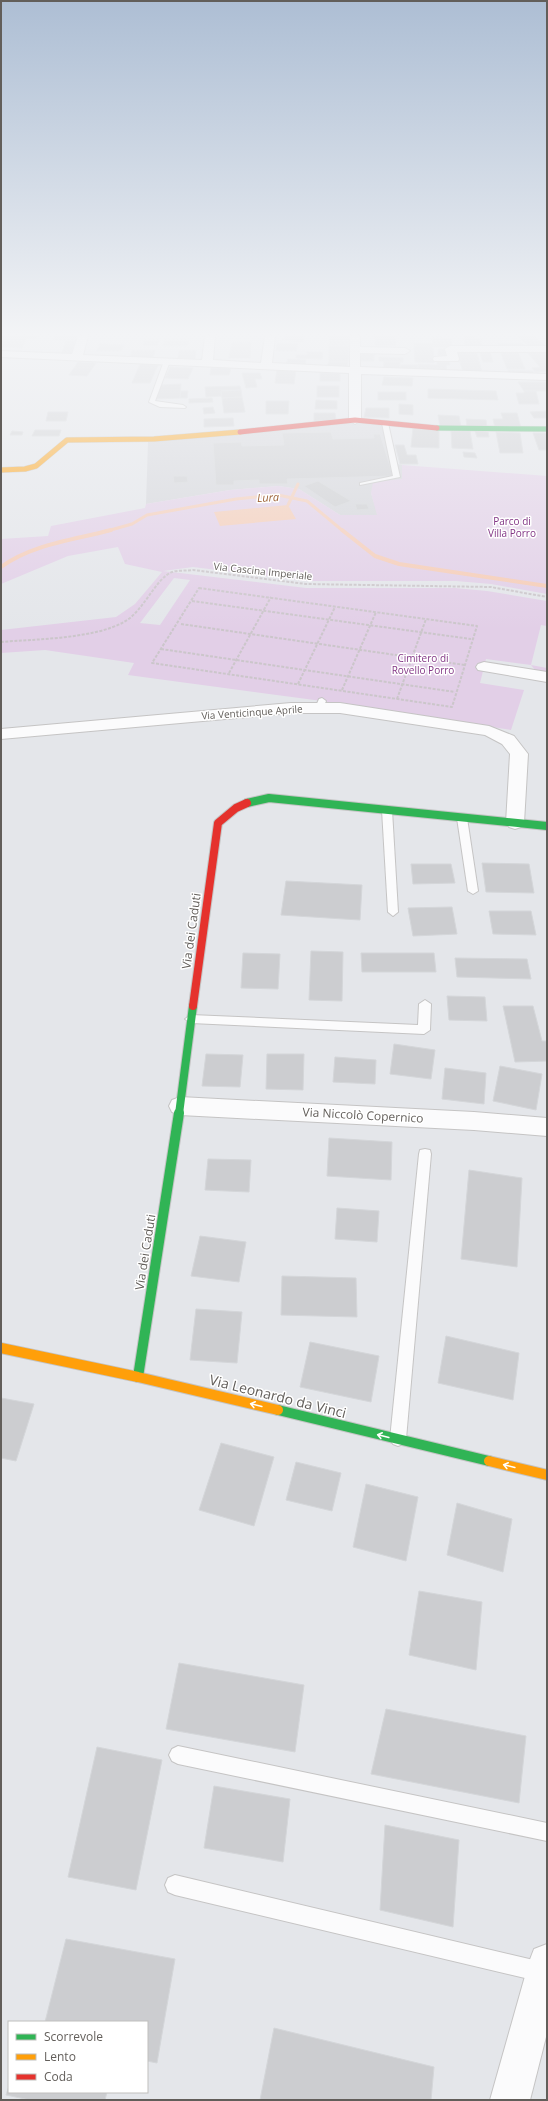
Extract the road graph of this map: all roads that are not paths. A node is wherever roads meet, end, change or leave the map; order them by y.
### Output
1 (219, 434) edge
2 (387, 434) edge
3 (1, 470) edge
4 (362, 484) dead end
5 (476, 666) road end
6 (547, 677) edge
7 (1, 734) edge
8 (387, 810) junction
9 (462, 818) junction
10 (515, 823) junction
11 (547, 826) edge
12 (473, 891) dead end
13 (393, 912) dead end
14 (425, 1004) dead end
15 (191, 1020) junction
16 (180, 1106) junction
17 (547, 1127) edge
18 (425, 1154) dead end
19 (1, 1348) edge
20 (138, 1377) junction
21 (398, 1439) junction
22 (547, 1475) edge
23 (178, 1755) dead end
24 (547, 1832) edge
25 (175, 1885) dead end
26 (546, 1967) edge
27 (510, 2100) edge

1 - 3 street
2 - 4 lane
5 - 6 street
7 - 10 street, Via Venticinque Aprile
8 - 9 street, Via dei Caduti
8 - 13 lane
8 - 15 street, Via dei Caduti
9 - 10 street, Via dei Caduti
9 - 12 lane
10 - 11 street, Via dei Caduti
14 - 15 lane
15 - 16 street, Via dei Caduti
16 - 17 street, Via Niccolò Copernico
16 - 20 street, Via dei Caduti
18 - 21 lane
19 - 20 street, Via Leonardo da Vinci
21 -> 20 street, Via Leonardo da Vinci
22 -> 21 street, Via Leonardo da Vinci
23 - 24 lane
25 - 26 lane
26 - 27 street

